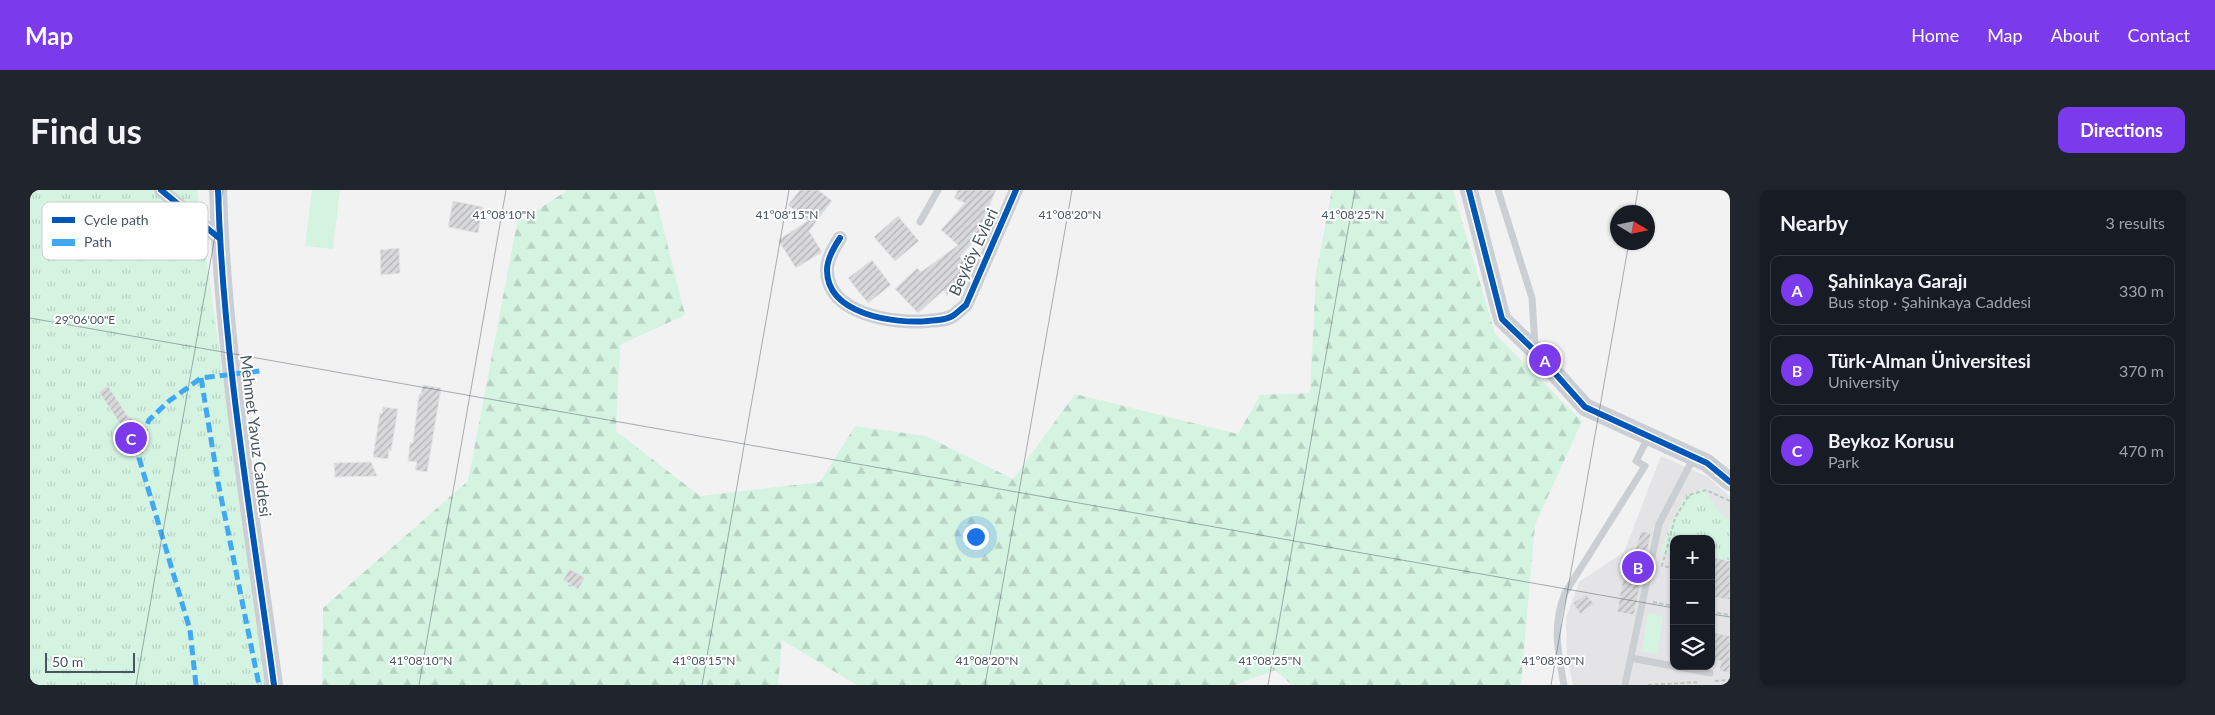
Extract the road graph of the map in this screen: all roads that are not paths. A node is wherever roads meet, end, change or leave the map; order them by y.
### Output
1 (160, 190) edge
2 (218, 190) edge
3 (938, 190) edge
4 (1016, 190) edge
5 (1469, 190) edge
6 (1498, 190) edge
7 (175, 202) edge
8 (920, 222) dead end
9 (208, 229) edge
10 (219, 238) junction
11 (840, 238) dead end
12 (1535, 351) junction
13 (1648, 437) junction
14 (1694, 457) junction
15 (1730, 482) edge
16 (1631, 658) junction
17 (1711, 677) road end
18 (274, 685) edge
19 (1564, 685) edge
20 (1625, 685) edge

1 - 7 street
2 - 10 street, Mehmet Yavuz Caddesi
3 - 8 lane
4 - 11 street, Beyköy Evleri
5 - 12 street
6 - 12 lane
9 - 10 street
10 - 18 street, Mehmet Yavuz Caddesi
12 - 13 street
13 - 14 street
13 - 19 lane
14 - 15 street
14 - 16 lane
16 - 17 lane
16 - 20 lane

